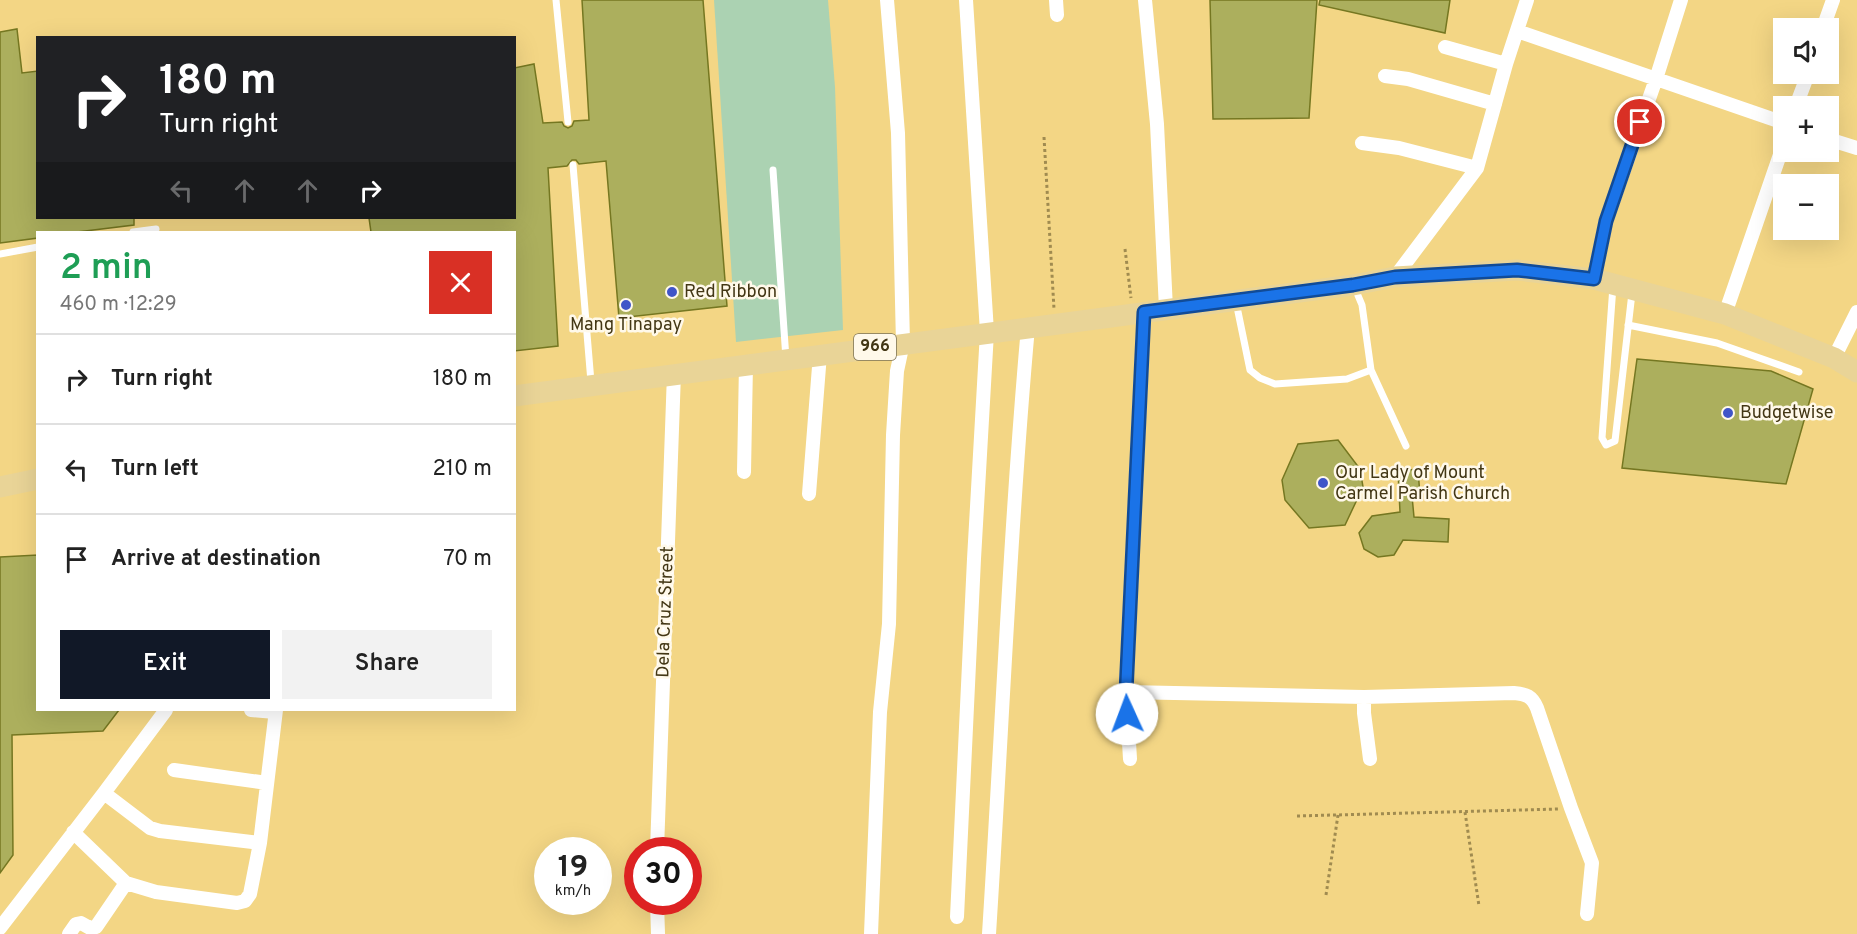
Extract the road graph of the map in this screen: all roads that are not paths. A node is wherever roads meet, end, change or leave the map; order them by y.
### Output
1 (556, 0) edge
2 (887, 0) edge
3 (966, 0) edge
4 (1056, 0) edge
5 (1145, 0) edge
6 (1527, 0) edge
7 (1681, 0) edge
8 (1833, 0) edge
9 (1057, 15) dead end
10 (1827, 18) edge
11 (1517, 31) junction
12 (1445, 47) dead end
13 (1506, 64) junction
14 (1385, 76) dead end
15 (1656, 79) junction
16 (1495, 104) junction
17 (1773, 119) edge
18 (567, 122) dead end
19 (1839, 142) edge
20 (1362, 143) dead end
21 (1857, 148) edge
22 (1777, 162) edge
23 (573, 165) dead end
24 (1477, 168) junction
25 (773, 170) dead end
26 (156, 229) dead end
27 (141, 231) edge
28 (36, 247) edge
29 (0, 254) edge
30 (1395, 277) junction
31 (1613, 284) junction
32 (1353, 285) junction
33 (1235, 300) junction
34 (1166, 309) junction
35 (1138, 312) junction
36 (1857, 312) edge
37 (1725, 314) junction
38 (1628, 325) junction
39 (1028, 327) junction
40 (987, 332) junction
41 (903, 343) junction
42 (820, 354) junction
43 (786, 358) junction
44 (1834, 358) junction
45 (746, 364) junction
46 (1371, 370) junction
47 (1799, 372) dead end
48 (1857, 372) edge
49 (674, 373) junction
50 (591, 385) junction
51 (516, 396) edge
52 (1406, 446) dead end
53 (744, 472) dead end
54 (36, 479) edge
55 (0, 487) edge
56 (809, 494) dead end
57 (1126, 692) junction
58 (1364, 697) junction
59 (165, 711) edge
60 (276, 711) edge
61 (1130, 759) dead end
62 (1370, 759) dead end
63 (174, 770) dead end
64 (267, 783) junction
65 (104, 793) junction
66 (73, 832) junction
67 (657, 837) edge
68 (260, 843) junction
69 (126, 884) junction
70 (1587, 914) dead end
71 (657, 915) edge
72 (957, 917) dead end
73 (0, 928) edge
74 (69, 934) edge
75 (658, 934) edge
76 (870, 934) edge
77 (989, 934) edge

1 - 18 lane
2 - 41 street
3 - 40 street
4 - 9 street
5 - 34 street
6 - 11 street
7 - 15 street
8 - 10 street
11 - 13 street
11 - 15 street
12 - 13 street
13 - 16 street
14 - 16 street
15 - 17 street
15 - 31 street
16 - 24 street
19 - 21 street
20 - 24 street
22 - 37 street
23 - 50 lane
24 - 30 street
25 - 43 lane
26 - 27 lane
28 - 29 lane
30 - 31 main road, 966
30 - 32 main road, 966
31 - 37 main road, 966
31 - 38 lane
31 - 38 lane
32 - 33 main road, 966
32 - 46 lane
33 - 34 main road, 966
33 - 46 lane
34 - 35 main road, 966
35 - 39 main road, 966
35 - 57 street
36 - 44 street
37 - 44 main road, 966
38 - 47 lane
39 - 40 main road, 966
39 - 77 street
40 - 41 main road, 966
40 - 72 street
41 - 42 main road, 966
41 - 76 street
42 - 43 main road, 966
42 - 56 street
43 - 45 main road, 966
44 - 48 main road, 966
45 - 49 main road, 966
45 - 53 street
46 - 52 lane
49 - 50 main road, 966
49 - 67 street, Dela Cruz Street
50 - 51 main road, 966
54 - 55 main road
57 - 58 street
57 - 61 street
58 - 62 street
58 - 70 street
59 - 65 street
60 - 64 street
63 - 64 street
64 - 68 street
65 - 66 street
65 - 68 street
66 - 69 street
66 - 73 street
68 - 69 street
69 - 74 street
71 - 75 street

